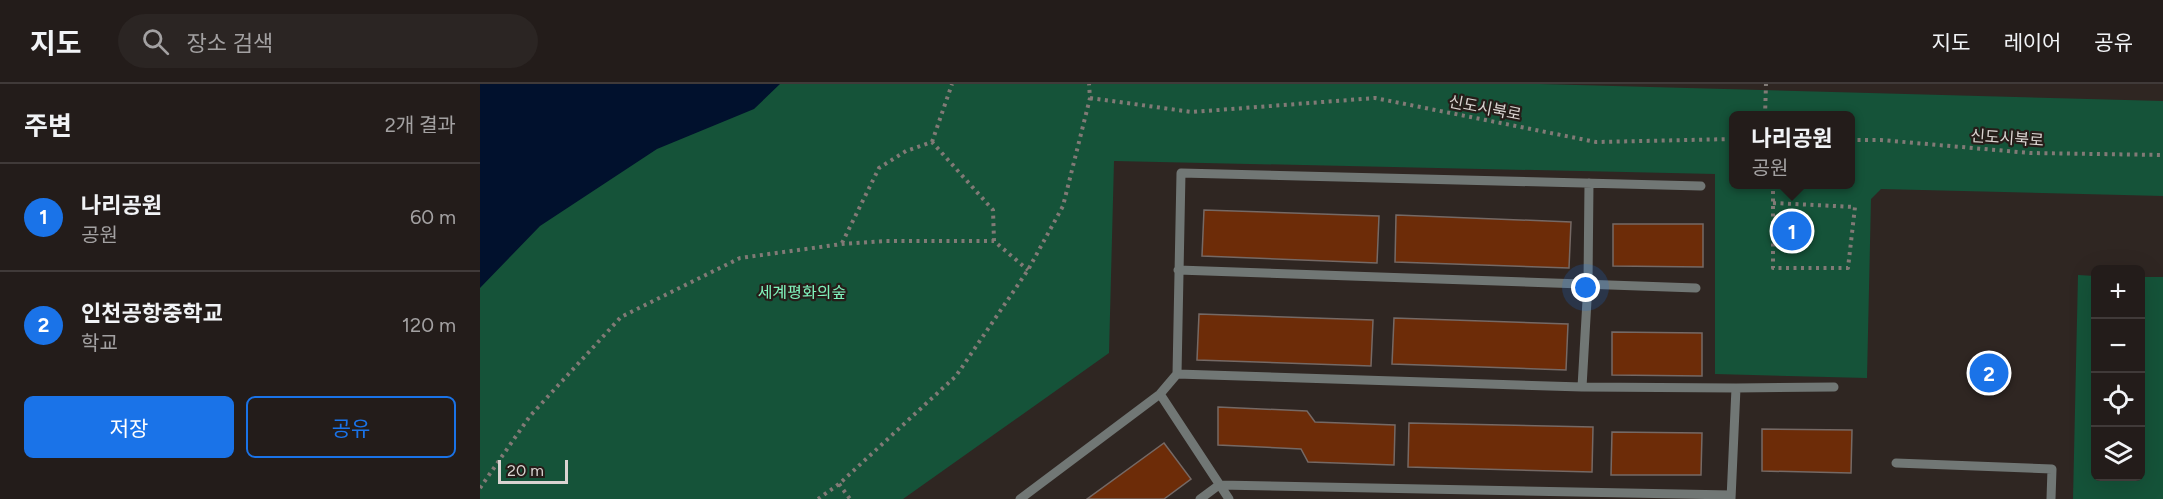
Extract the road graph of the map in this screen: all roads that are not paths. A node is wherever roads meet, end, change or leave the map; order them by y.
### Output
1 (1589, 183) junction
2 (1701, 186) dead end
3 (1178, 270) junction
4 (1588, 283) junction
5 (1696, 288) dead end
6 (1177, 374) junction
7 (1582, 387) junction
8 (1834, 387) dead end
9 (1736, 388) junction
10 (1160, 394) junction
11 (1896, 463) dead end
12 (1219, 485) junction
13 (1731, 497) edge
14 (1020, 499) edge
15 (1200, 499) edge
16 (1229, 499) edge
17 (2051, 499) edge

1 - 2 lane
1 - 3 lane
1 - 4 lane
3 - 4 lane
3 - 6 lane
4 - 5 lane
4 - 7 lane
6 - 7 lane
6 - 10 lane
7 - 9 lane
8 - 9 lane
9 - 13 lane
10 - 12 lane
10 - 14 lane
11 - 17 lane
12 - 13 lane
12 - 15 lane
12 - 16 lane

